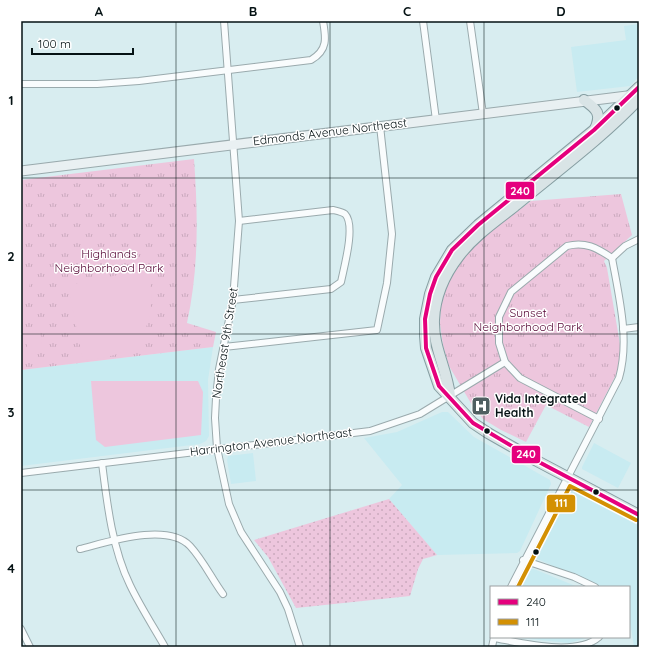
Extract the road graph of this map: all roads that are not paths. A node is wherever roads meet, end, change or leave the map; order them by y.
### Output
1 (224, 21) edge
2 (324, 21) edge
3 (423, 21) edge
4 (470, 21) edge
5 (228, 69) junction
6 (21, 84) edge
7 (639, 87) edge
8 (636, 96) edge
9 (584, 100) junction
10 (482, 114) junction
11 (436, 120) junction
12 (380, 126) junction
13 (594, 130) junction
14 (232, 144) junction
15 (21, 171) edge
16 (239, 221) junction
17 (639, 239) edge
18 (612, 258) junction
19 (233, 300) junction
20 (426, 308) junction
21 (639, 326) edge
22 (623, 329) junction
23 (434, 336) junction
24 (224, 347) junction
25 (505, 362) junction
26 (450, 396) junction
27 (599, 419) junction
28 (217, 448) junction
29 (102, 462) junction
30 (21, 473) edge
31 (567, 478) junction
32 (639, 515) edge
33 (116, 541) junction
34 (80, 549) dead end
35 (523, 560) junction
36 (511, 586) edge
37 (593, 586) edge
38 (223, 594) dead end
39 (21, 629) edge
40 (494, 638) edge
41 (597, 638) edge
42 (30, 647) edge
43 (165, 647) edge
44 (300, 647) edge
45 (492, 647) edge

1 - 5 street, Northeast 9th Street
2 - 5 street
3 - 11 street
4 - 10 street
5 - 6 street
5 - 14 street, Northeast 9th Street
7 - 8 main road
8 - 9 street, Edmonds Avenue Northeast
8 - 13 main road
8 - 23 main road
9 - 10 street, Edmonds Avenue Northeast
9 - 13 main road
10 - 11 street, Edmonds Avenue Northeast
11 - 12 street, Edmonds Avenue Northeast
12 - 14 street, Edmonds Avenue Northeast
12 - 24 street
13 - 20 main road
14 - 15 street, Edmonds Avenue Northeast
14 - 16 street, Northeast 9th Street
16 - 19 street, Northeast 9th Street
16 - 19 street
17 - 18 street
18 - 22 street
18 - 25 street
19 - 24 street, Northeast 9th Street
20 - 23 main road
20 - 26 main road
21 - 22 street
22 - 27 street
23 - 26 main road
24 - 28 street, Northeast 9th Street
25 - 26 street, Harrington Avenue Northeast
25 - 27 street
26 - 28 street, Harrington Avenue Northeast
26 - 31 main road
27 - 31 street
28 - 29 street, Harrington Avenue Northeast
28 - 44 street, Northeast 9th Street
29 - 30 street, Harrington Avenue Northeast
29 - 33 street
31 - 32 main road
31 - 35 street
33 - 34 street
33 - 38 street
33 - 43 street
35 - 36 street
35 - 37 street
39 - 42 street
40 - 41 street
40 - 45 street

